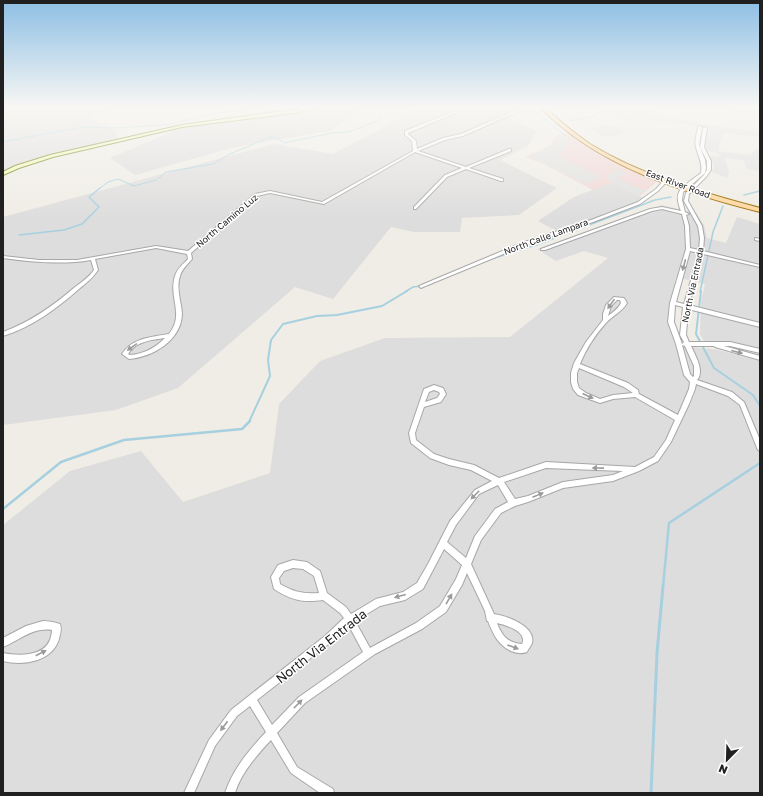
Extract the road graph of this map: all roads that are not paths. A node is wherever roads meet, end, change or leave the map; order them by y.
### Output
1 (103, 144) edge
2 (414, 144) edge
3 (432, 144) edge
4 (588, 144) edge
5 (599, 144) edge
6 (697, 144) edge
7 (702, 144) edge
8 (510, 150) dead end
9 (415, 151) junction
10 (464, 167) junction
11 (3, 174) edge
12 (502, 180) dead end
13 (666, 180) junction
14 (690, 186) junction
15 (760, 205) edge
16 (415, 208) dead end
17 (760, 210) edge
18 (684, 213) junction
19 (694, 214) junction
20 (543, 249) dead end
21 (688, 249) junction
22 (701, 252) junction
23 (189, 253) junction
24 (3, 257) edge
25 (93, 259) junction
26 (760, 266) edge
27 (421, 286) dead end
28 (674, 303) junction
29 (686, 307) junction
30 (606, 320) dead end
31 (760, 325) edge
32 (3, 334) edge
33 (169, 336) junction
34 (679, 344) junction
35 (687, 344) junction
36 (714, 345) junction
37 (760, 351) edge
38 (760, 358) edge
39 (577, 365) junction
40 (693, 381) junction
41 (636, 395) junction
42 (422, 405) dead end
43 (679, 419) junction
44 (760, 448) edge
45 (637, 469) junction
46 (499, 480) junction
47 (513, 503) junction
48 (443, 543) junction
49 (466, 564) junction
50 (324, 596) junction
51 (490, 618) junction
52 (350, 619) junction
53 (3, 643) edge
54 (368, 653) junction
55 (3, 657) edge
56 (252, 700) junction
57 (272, 733) junction
58 (189, 793) edge
59 (230, 793) edge
60 (329, 793) edge

1 - 11 main road
2 - 9 street
3 - 9 street, North Camino Luz
4 - 13 main road, East River Road
5 - 14 main road, East River Road
6 - 14 street
7 - 14 street, North Via Entrada
8 - 10 street
9 - 10 street
9 - 23 street, North Camino Luz
10 - 12 street
10 - 16 street
13 - 14 main road, East River Road
13 - 27 street, North Calle Lampara
14 - 15 main road, East River Road
14 - 17 main road, East River Road
14 - 18 street, North Via Entrada
14 - 19 street, North Via Entrada
18 - 19 street, North Calle Lampara
18 - 20 street, North Calle Lampara
18 - 21 street, North Via Entrada
19 - 22 street, North Via Entrada
21 - 22 street
21 -> 28 street, North Via Entrada
22 - 26 street
22 - 29 street, North Via Entrada
23 - 25 street, North Camino Luz
23 - 33 street
24 - 25 street, North Camino Luz
25 - 32 street
28 - 29 street
28 - 34 street, North Via Entrada
29 - 31 street
29 - 35 street, North Via Entrada
30 - 39 street
33 -> 33 street
34 - 35 street
34 - 40 street, North Via Entrada
35 - 36 street
35 - 40 street, North Via Entrada
36 - 37 street
36 -> 38 street
39 - 41 street
39 -> 41 street
40 - 43 street, North Via Entrada
40 - 44 street
41 - 43 street
42 - 46 street
43 - 45 street, North Via Entrada
45 -> 46 street, North Via Entrada
47 -> 45 street, North Via Entrada
46 - 47 street
46 -> 48 street, North Via Entrada
47 - 49 street, North Via Entrada
48 - 49 street
48 -> 52 street, North Via Entrada
49 - 51 street
54 -> 49 street, North Via Entrada
50 - 50 street
50 - 52 street
51 -> 51 street
52 - 54 street
52 - 56 street, North Via Entrada
55 -> 53 street
57 -> 54 street, North Via Entrada
56 - 57 street
56 -> 58 street, North Via Entrada
57 - 59 street, North Via Entrada
57 - 60 street

